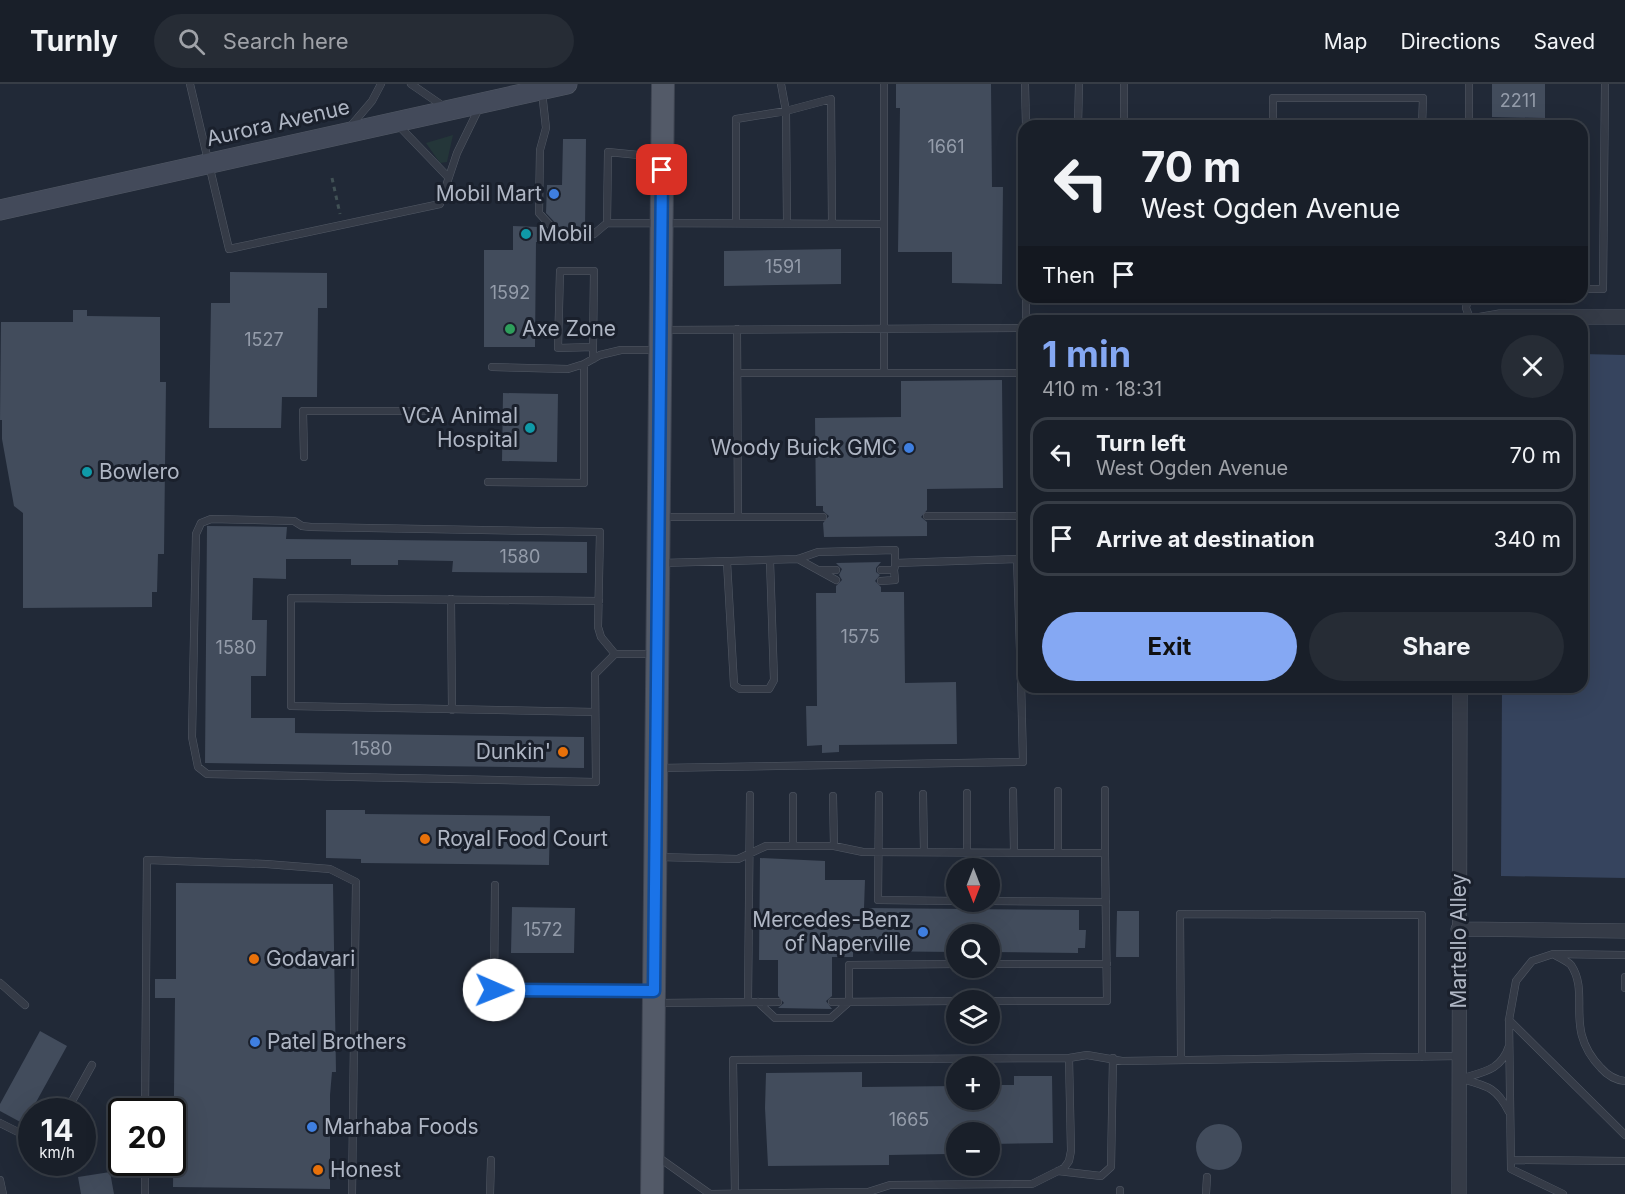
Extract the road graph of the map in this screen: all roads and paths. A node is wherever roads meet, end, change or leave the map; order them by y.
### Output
1 (190, 84) edge
2 (381, 84) edge
3 (411, 84) edge
4 (567, 84) edge
5 (663, 84) edge
6 (781, 84) edge
7 (884, 84) edge
8 (1025, 84) edge
9 (1078, 84) edge
10 (1124, 84) edge
11 (1469, 84) edge
12 (1605, 84) edge
13 (532, 88) edge
14 (483, 102) junction
15 (448, 110) junction
16 (786, 111) junction
17 (1026, 120) edge
18 (1078, 120) edge
19 (1124, 120) edge
20 (1273, 120) edge
21 (1422, 120) edge
22 (1469, 120) edge
23 (393, 121) junction
24 (346, 132) junction
25 (662, 157) junction
26 (210, 162) junction
27 (448, 177) junction
28 (332, 178) dead end
29 (0, 210) edge
30 (662, 222) junction
31 (608, 223) junction
32 (736, 223) junction
33 (787, 223) junction
34 (832, 224) junction
35 (884, 224) junction
36 (342, 225) junction
37 (1588, 289) edge
38 (1588, 317) edge
39 (1625, 317) edge
40 (1018, 328) edge
41 (883, 329) junction
42 (737, 330) junction
43 (661, 340) junction
44 (593, 347) junction
45 (593, 359) junction
46 (585, 364) junction
47 (492, 367) dead end
48 (737, 373) junction
49 (884, 373) junction
50 (1018, 373) edge
51 (436, 411) dead end
52 (304, 457) dead end
53 (488, 482) dead end
54 (927, 516) dead end
55 (1018, 516) edge
56 (659, 517) junction
57 (738, 517) junction
58 (823, 517) dead end
59 (798, 560) junction
60 (770, 561) junction
61 (727, 562) junction
62 (658, 563) junction
63 (895, 567) junction
64 (819, 570) junction
65 (836, 570) dead end
66 (881, 570) dead end
67 (837, 580) dead end
68 (1018, 580) edge
69 (881, 581) dead end
70 (451, 599) junction
71 (599, 601) junction
72 (615, 654) junction
73 (657, 654) junction
74 (1023, 693) edge
75 (1460, 693) edge
76 (452, 710) junction
77 (595, 712) junction
78 (656, 768) junction
79 (1105, 790) dead end
80 (1013, 791) dead end
81 (1058, 791) dead end
82 (967, 793) dead end
83 (923, 794) dead end
84 (750, 795) dead end
85 (879, 795) dead end
86 (793, 796) dead end
87 (833, 796) dead end
88 (793, 846) junction
89 (834, 846) junction
90 (879, 852) junction
91 (924, 852) junction
92 (967, 852) junction
93 (1014, 852) junction
94 (1058, 853) junction
95 (1106, 853) junction
96 (750, 854) junction
97 (655, 857) junction
98 (495, 885) dead end
99 (946, 901) edge
100 (1000, 901) edge
101 (1106, 902) junction
102 (1458, 929) junction
103 (1625, 931) edge
104 (1553, 954) junction
105 (1625, 955) edge
106 (946, 964) edge
107 (1000, 964) edge
108 (1107, 964) junction
109 (1625, 977) edge
110 (0, 983) edge
111 (1625, 988) edge
112 (654, 997) junction
113 (946, 1001) edge
114 (1000, 1001) edge
115 (748, 1002) junction
116 (758, 1002) junction
117 (778, 1002) dead end
118 (832, 1002) dead end
119 (849, 1002) junction
120 (26, 1005) dead end
121 (1509, 1020) junction
122 (1510, 1041) junction
123 (1460, 1056) junction
124 (1422, 1057) junction
125 (1069, 1058) junction
126 (1113, 1058) junction
127 (1181, 1060) junction
128 (92, 1065) dead end
129 (1460, 1079) junction
130 (1625, 1081) edge
131 (74, 1098) edge
132 (145, 1098) edge
133 (1511, 1115) junction
134 (0, 1123) edge
135 (18, 1132) edge
136 (1625, 1135) edge
137 (653, 1152) junction
138 (491, 1160) dead end
139 (1511, 1160) junction
140 (1625, 1161) edge
141 (1058, 1171) junction
142 (145, 1176) edge
143 (1207, 1177) dead end
144 (0, 1180) edge
145 (868, 1193) edge
146 (3, 1194) edge
147 (146, 1194) edge
148 (352, 1194) edge
149 (490, 1194) edge
150 (652, 1194) edge
151 (710, 1194) edge
152 (735, 1194) edge
153 (1206, 1194) edge
154 (1458, 1194) edge
155 (1563, 1194) edge

1 - 26 lane
2 - 24 lane
3 - 15 lane
4 - 13 main road, Aurora Avenue
5 - 25 main road
6 - 16 lane
7 - 35 lane
8 - 17 lane
9 - 18 lane
10 - 19 lane
11 - 22 lane
12 - 37 lane
13 - 14 main road, Aurora Avenue
13 - 31 lane
14 - 15 main road, Aurora Avenue
14 - 27 lane
15 - 23 main road, Aurora Avenue
16 - 32 lane
16 - 33 lane
16 - 34 lane
20 - 21 lane
23 - 24 main road, Aurora Avenue
23 - 27 lane
24 - 26 main road, Aurora Avenue
25 - 30 main road
25 - 31 lane
26 - 29 main road, Aurora Avenue
26 - 36 lane
27 - 36 lane
28 - 36 path
30 - 31 lane
30 - 32 lane
30 - 43 main road
32 - 33 lane
33 - 34 lane
34 - 35 lane
35 - 41 lane
38 - 39 street
40 - 41 lane
41 - 42 lane
41 - 49 lane
42 - 43 lane
42 - 48 lane
43 - 45 lane
43 - 56 main road
44 - 44 lane
44 - 45 lane
45 - 46 lane
46 - 47 lane
46 - 53 lane
48 - 49 lane
48 - 57 lane
49 - 50 lane
51 - 52 lane
54 - 55 lane
56 - 57 lane
56 - 62 main road
57 - 58 lane
59 - 60 lane
59 - 63 lane
59 - 64 lane
60 - 61 lane
60 - 61 lane
61 - 62 lane
62 - 73 main road
63 - 66 lane
63 - 68 lane
63 - 69 lane
64 - 65 lane
64 - 67 lane
70 - 71 lane
70 - 76 lane
70 - 76 lane
71 - 72 lane
71 - 77 lane
72 - 73 lane
72 - 77 lane
73 - 78 main road
74 - 78 lane
75 - 102 street, Martello Alley
76 - 77 lane
78 - 97 main road
79 - 95 lane
80 - 93 lane
81 - 94 lane
82 - 92 lane
83 - 91 lane
84 - 96 lane
85 - 90 lane
86 - 88 lane
87 - 89 lane
88 - 89 lane
88 - 96 lane
89 - 90 lane
90 - 91 lane
90 - 99 lane
91 - 92 lane
92 - 93 lane
93 - 94 lane
94 - 95 lane
95 - 101 lane
96 - 97 lane
96 - 115 lane
97 - 112 main road
98 - 112 lane
100 - 101 lane
101 - 108 lane
102 - 103 street
102 - 123 street, Martello Alley
104 - 105 lane
104 - 121 lane
104 - 130 lane
106 - 119 lane
107 - 108 lane
108 - 114 lane
109 - 111 lane
110 - 120 lane
112 - 115 lane
112 - 137 main road
113 - 119 lane
115 - 116 lane
116 - 117 lane
116 - 119 lane
118 - 119 lane
121 - 122 lane
121 - 136 lane
122 - 129 lane
122 - 133 lane
123 - 124 lane
123 - 129 street, Martello Alley
124 - 127 lane
124 - 127 lane
125 - 126 lane
125 - 141 lane
125 - 152 lane
126 - 127 lane
126 - 141 lane
128 - 131 lane
129 - 133 lane
129 - 154 street, Martello Alley
132 - 148 lane
133 - 139 lane
134 - 135 lane
137 - 150 main road
137 - 151 lane
138 - 149 lane
139 - 140 lane
139 - 155 lane
141 - 145 lane
142 - 147 lane
143 - 153 lane
144 - 146 lane
145 - 152 lane
151 - 152 lane

